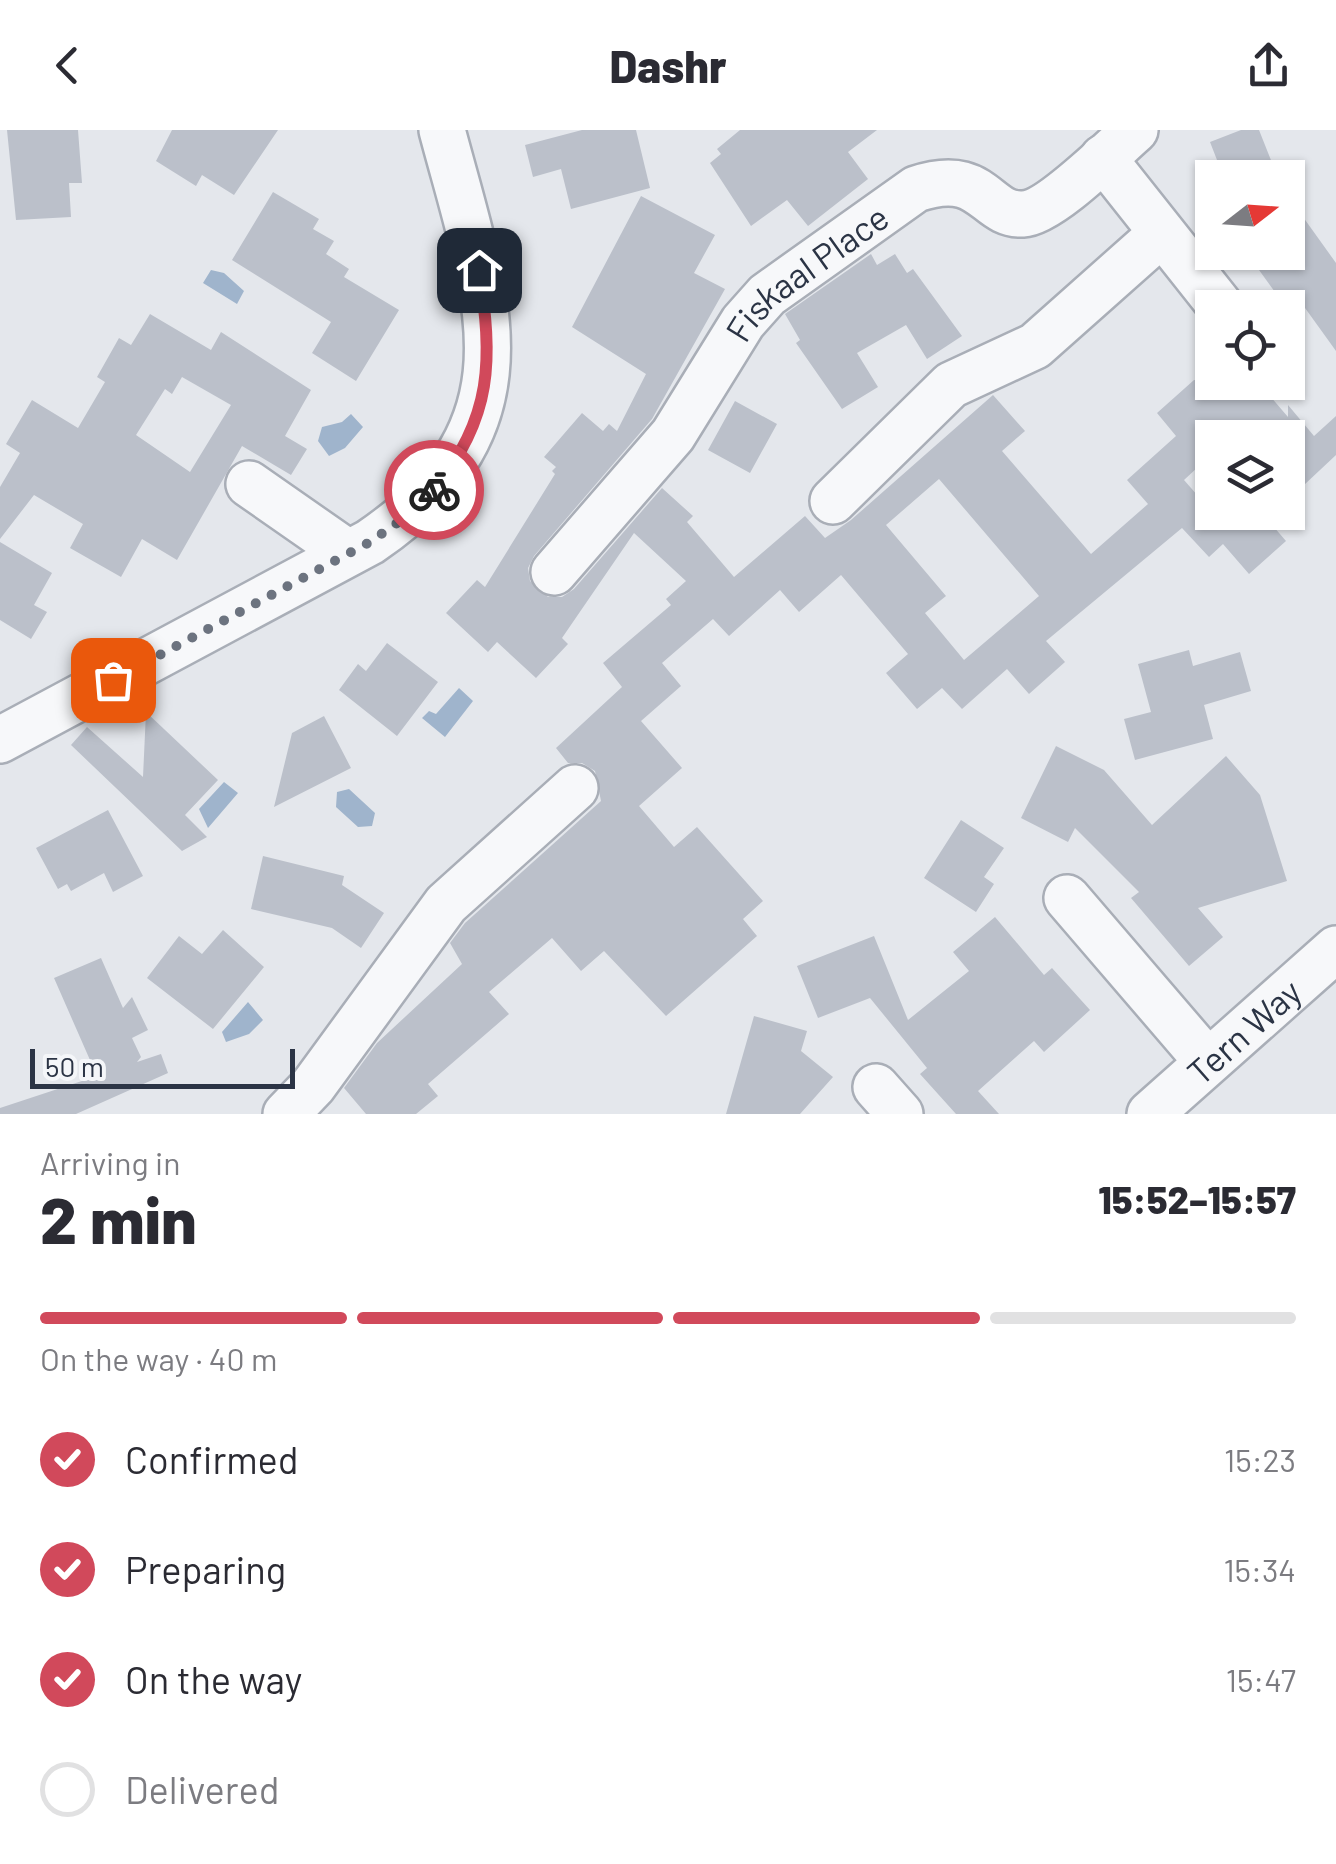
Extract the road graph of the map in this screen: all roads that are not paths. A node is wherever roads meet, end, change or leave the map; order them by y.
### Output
1 (442, 130) edge
2 (1119, 144) edge
3 (1162, 234) junction
4 (1207, 290) edge
5 (249, 484) dead end
6 (833, 501) dead end
7 (348, 553) junction
8 (554, 572) dead end
9 (0, 740) edge
10 (575, 788) dead end
11 (1066, 898) dead end
12 (1336, 949) edge
13 (1207, 1061) junction
14 (286, 1114) edge
15 (1150, 1114) edge

1 - 7 street
2 - 3 street
2 - 8 street, Fiskaal Place
3 - 4 street
3 - 6 street
5 - 7 street
7 - 9 street
10 - 14 street
11 - 13 street
12 - 13 street, Tern Way
13 - 15 street, Tern Way

